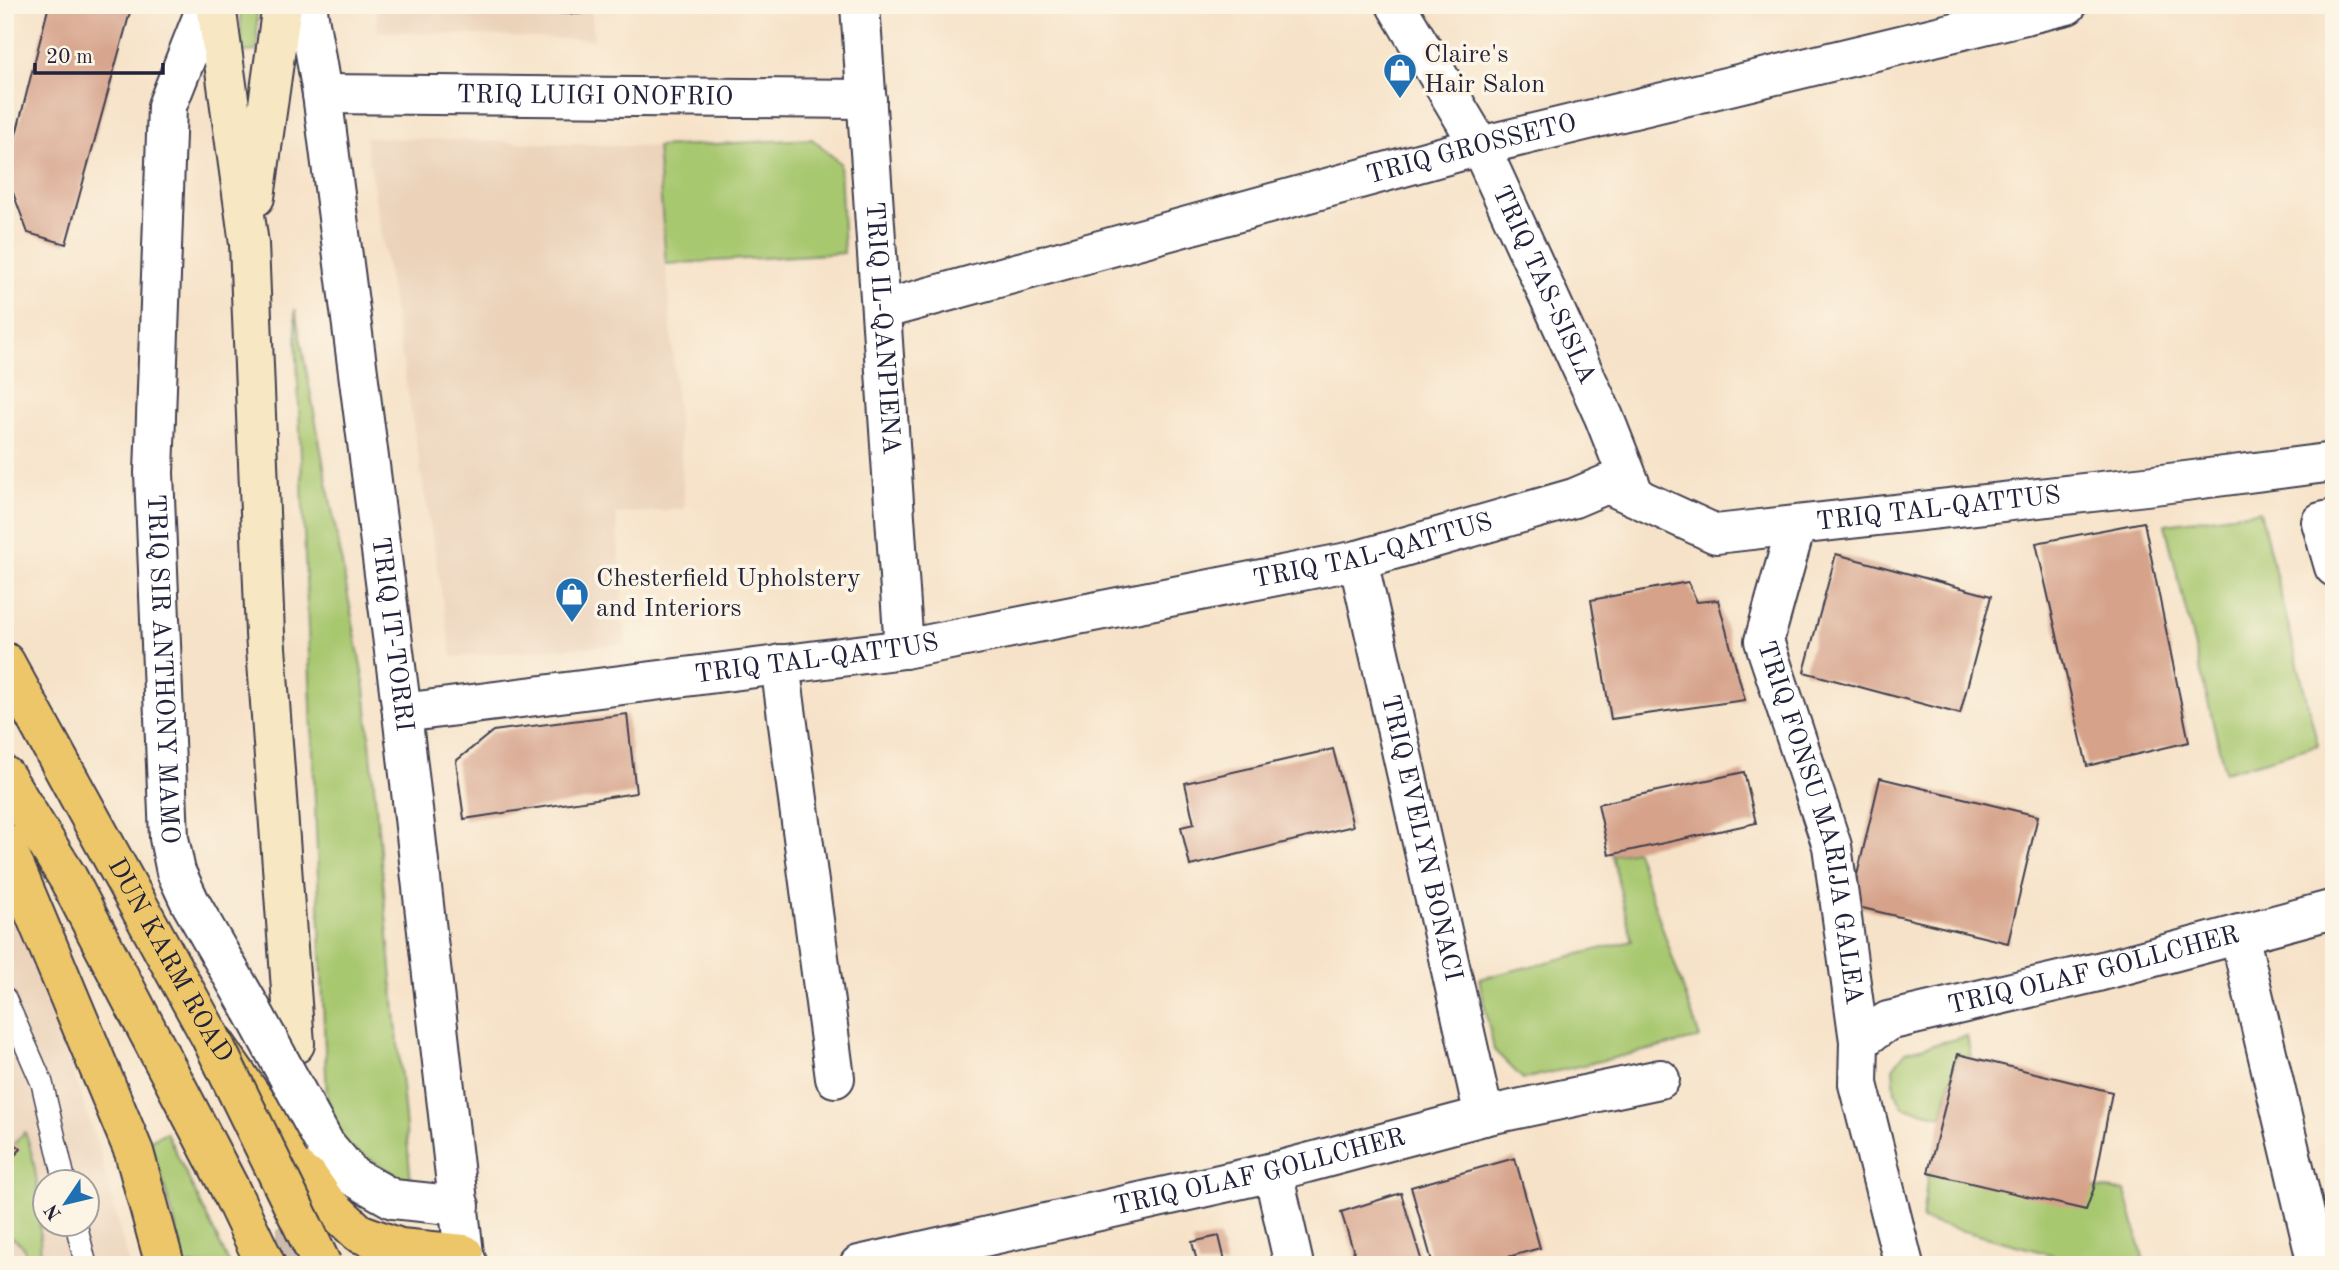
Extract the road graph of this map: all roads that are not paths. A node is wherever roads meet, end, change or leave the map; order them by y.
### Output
1 (207, 5) edge
2 (216, 5) edge
3 (282, 5) edge
4 (307, 5) edge
5 (860, 5) edge
6 (1396, 5) edge
7 (2067, 5) edge
8 (321, 94) junction
9 (867, 99) junction
10 (1480, 146) junction
11 (249, 244) junction
12 (881, 310) junction
13 (2334, 462) edge
14 (1635, 496) junction
15 (2334, 519) edge
16 (1796, 526) junction
17 (1358, 560) junction
18 (2334, 568) edge
19 (904, 649) junction
20 (5, 662) edge
21 (780, 664) junction
22 (402, 713) junction
23 (5, 776) edge
24 (5, 843) edge
25 (2334, 909) edge
26 (2239, 934) junction
27 (5, 998) edge
28 (210, 1036) junction
29 (1860, 1041) junction
30 (295, 1044) dead end
31 (835, 1078) dead end
32 (1660, 1079) dead end
33 (1484, 1116) junction
34 (62, 1168) edge
35 (1273, 1172) junction
36 (460, 1206) junction
37 (79, 1238) edge
38 (466, 1259) edge
39 (2334, 1260) edge
40 (86, 1265) edge
41 (165, 1265) edge
42 (266, 1265) edge
43 (322, 1265) edge
44 (859, 1265) edge
45 (1294, 1265) edge
46 (1904, 1265) edge

1 - 36 street, TRIQ SIR ANTHONY MAMO, bridge
2 - 11 main road
3 - 11 main road
4 - 8 street, TRIQ IT-TORRI
5 - 9 street, TRIQ IL-QANPIENA
6 - 10 street, TRIQ TAS-SISLA
7 - 10 street, TRIQ GROSSETO
8 - 9 street, TRIQ LUIGI ONOFRIO
8 - 22 street, TRIQ IT-TORRI
9 - 12 street, TRIQ IL-QANPIENA
10 - 12 street, TRIQ GROSSETO
10 - 14 street, TRIQ TAS-SISLA
11 - 30 main road
12 - 19 street, TRIQ IL-QANPIENA
13 - 16 street, TRIQ TAL-QATTUS
14 - 16 street, TRIQ TAL-QATTUS
14 - 17 street, TRIQ TAL-QATTUS
15 - 18 street
16 - 29 street, TRIQ FONSU MARIJA GALEA
17 - 19 street, TRIQ TAL-QATTUS
17 - 33 street, TRIQ EVELYN BONACI
19 - 21 street, TRIQ TAL-QATTUS
20 - 28 highway, DUN KARM ROAD
21 - 22 street, TRIQ TAL-QATTUS
21 - 31 street
22 - 36 street, TRIQ IT-TORRI
23 - 42 highway, DUN KARM ROAD
24 - 41 highway
25 - 26 street, TRIQ OLAF GOLLCHER
26 - 29 street, TRIQ OLAF GOLLCHER
26 - 39 street
27 - 34 lane
28 - 38 highway
28 - 43 highway, DUN KARM ROAD, bridge
29 - 46 street, TRIQ FONSU MARIJA GALEA
32 - 33 street, TRIQ OLAF GOLLCHER
33 - 35 street, TRIQ OLAF GOLLCHER
35 - 44 street, TRIQ OLAF GOLLCHER
35 - 45 street
36 - 38 street, TRIQ IT-TORRI
37 - 40 lane

